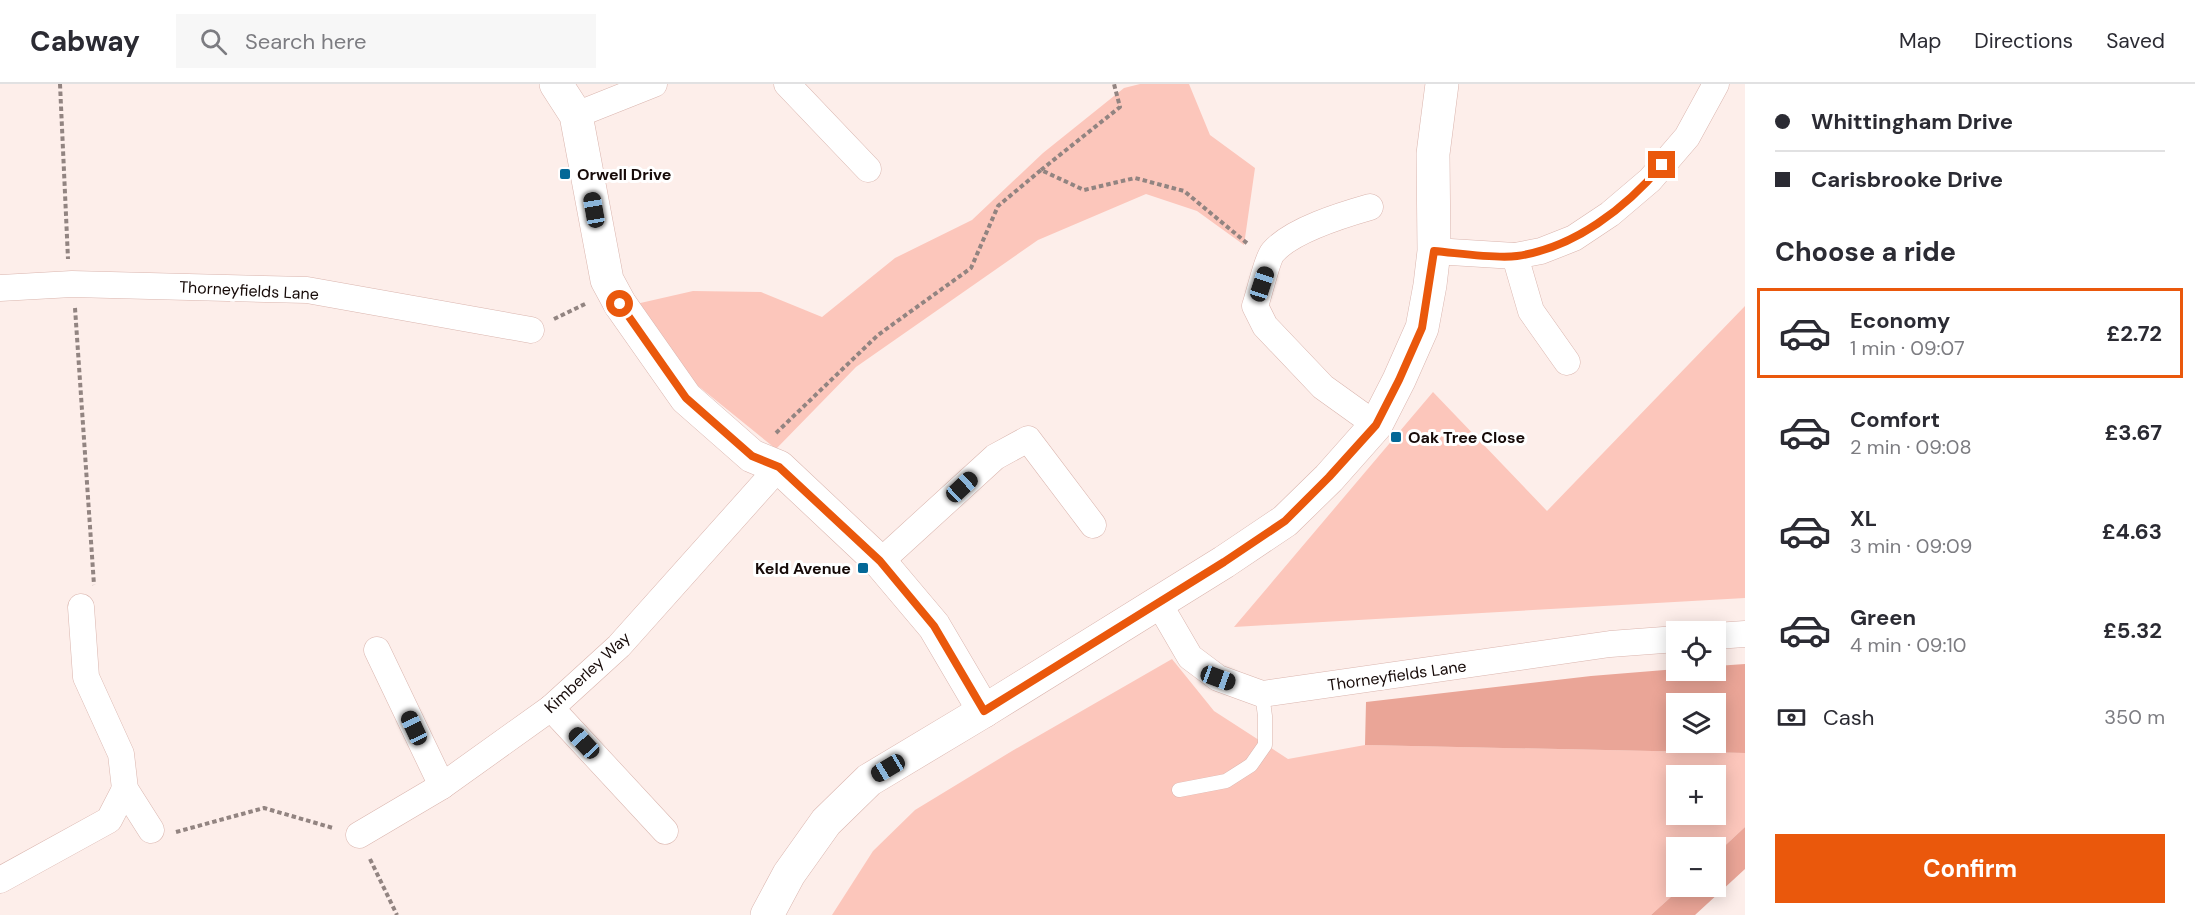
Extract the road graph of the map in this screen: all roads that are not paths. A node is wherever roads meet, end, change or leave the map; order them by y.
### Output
1 (556, 84) edge
2 (654, 84) edge
3 (787, 84) edge
4 (1442, 84) edge
5 (1711, 86) edge
6 (576, 115) junction
7 (868, 169) dead end
8 (1370, 207) dead end
9 (1434, 251) junction
10 (1515, 256) junction
11 (0, 288) edge
12 (531, 330) road end
13 (1567, 362) dead end
14 (1376, 425) junction
15 (765, 462) junction
16 (1093, 525) dead end
17 (880, 561) junction
18 (1158, 602) junction
19 (81, 607) road end
20 (1745, 634) edge
21 (1726, 635) edge
22 (1666, 640) edge
23 (377, 650) dead end
24 (1262, 694) junction
25 (551, 708) junction
26 (984, 711) junction
27 (442, 786) junction
28 (125, 789) junction
29 (1179, 790) dead end
30 (152, 830) road end
31 (665, 831) dead end
32 (359, 836) road end
33 (0, 880) edge
34 (767, 915) edge

1 - 6 street
2 - 6 street
3 - 7 street
4 - 9 street
5 - 10 street
6 - 15 street
8 - 14 street
9 - 10 street
9 - 14 street
10 - 13 street
11 - 12 street, Thorneyfields Lane
14 - 18 street
15 - 17 street
15 - 25 street, Kimberley Way
16 - 17 street
17 - 26 street
18 - 24 street, Thorneyfields Lane
18 - 26 street
19 - 28 street
20 - 21 street
22 - 24 street, Thorneyfields Lane
23 - 27 street
24 - 29 lane
25 - 27 street, Kimberley Way
25 - 31 street
26 - 34 street
27 - 32 street, Kimberley Way
28 - 30 street
28 - 33 street

